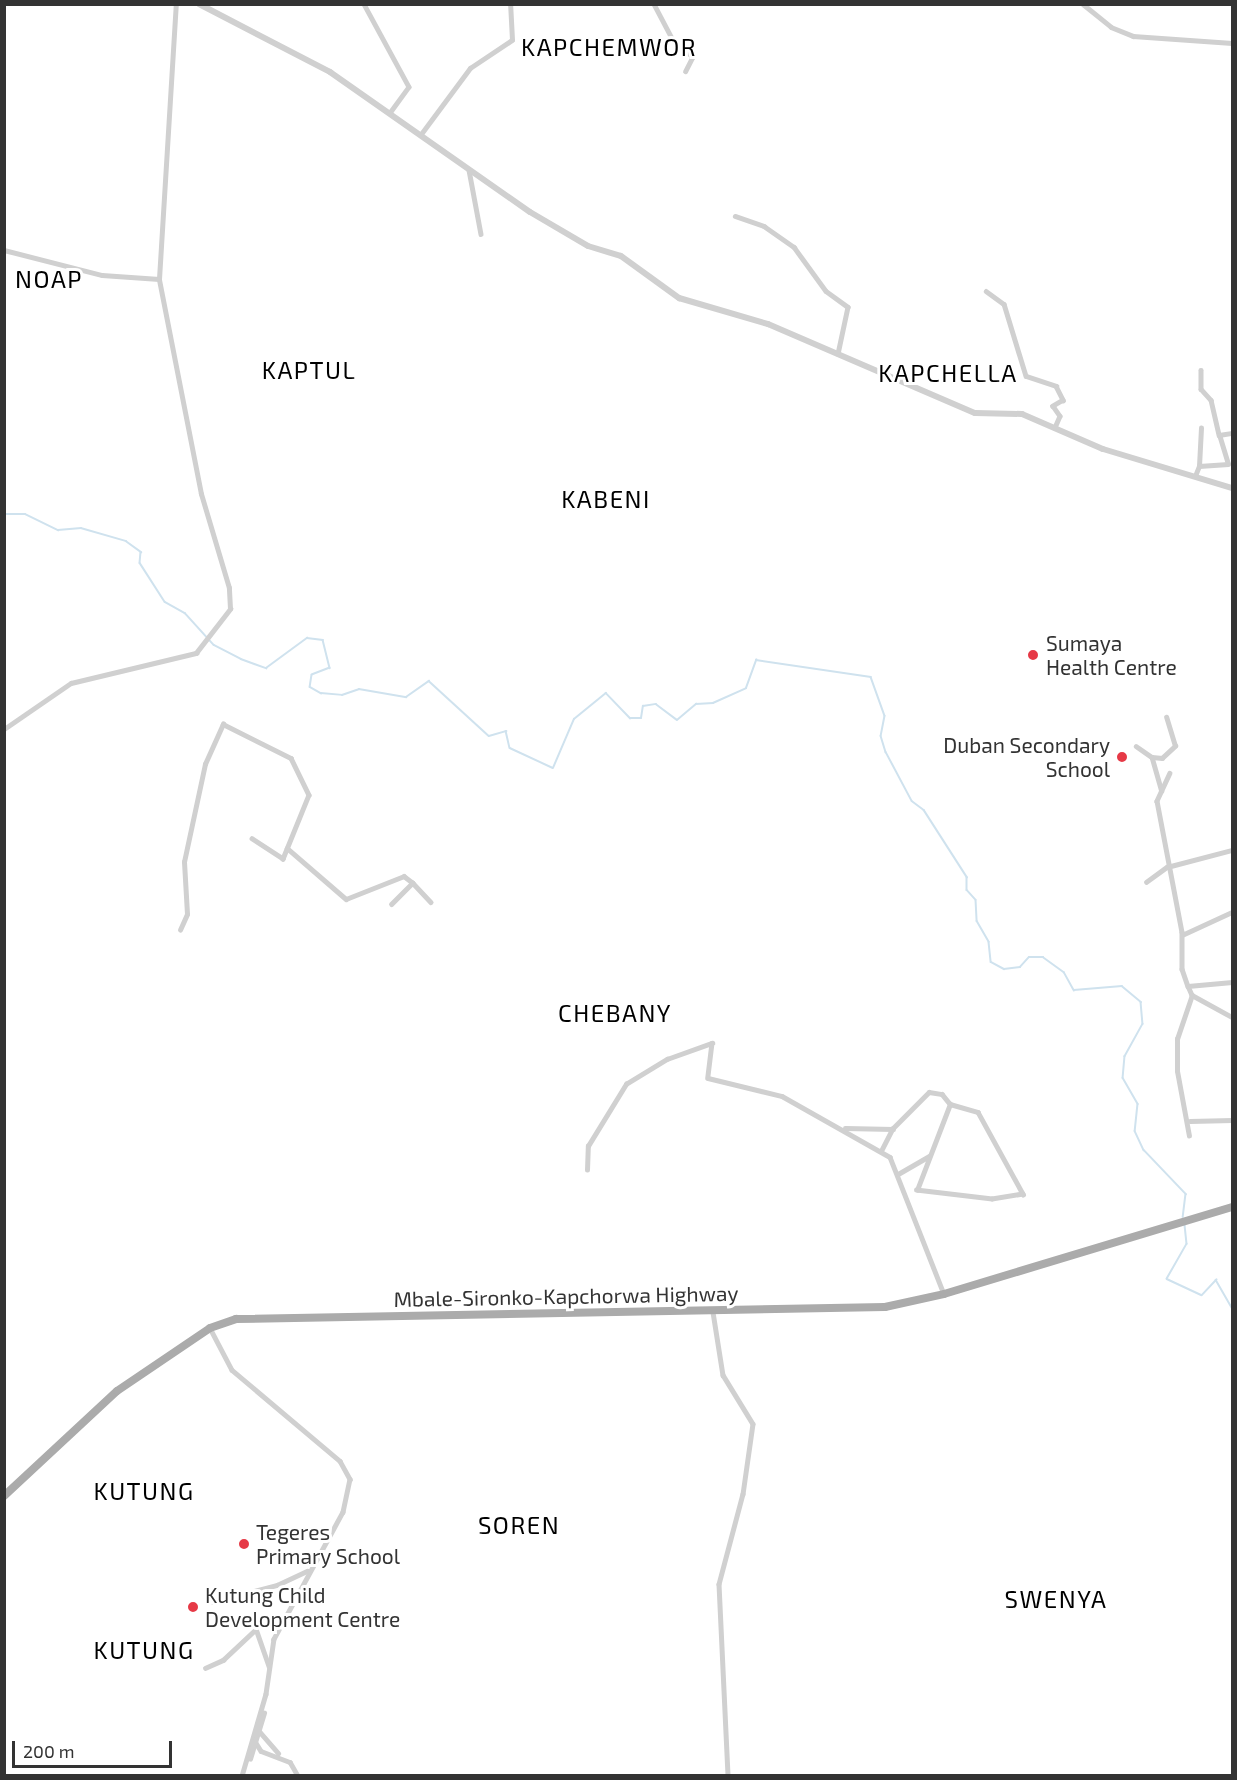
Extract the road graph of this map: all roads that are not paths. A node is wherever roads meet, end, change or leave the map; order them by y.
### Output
1 (176, 4) edge
2 (199, 4) edge
3 (364, 4) edge
4 (510, 4) edge
5 (654, 4) edge
6 (1083, 4) edge
7 (1233, 44) edge
8 (686, 71) dead end
9 (391, 112) junction
10 (421, 134) junction
11 (470, 170) junction
12 (735, 216) dead end
13 (481, 234) dead end
14 (4, 250) edge
15 (159, 279) junction
16 (986, 291) dead end
17 (838, 354) junction
18 (1201, 370) dead end
19 (1055, 428) junction
20 (1201, 428) dead end
21 (1233, 434) edge
22 (1219, 435) junction
23 (1199, 466) junction
24 (1195, 476) junction
25 (1233, 488) edge
26 (1166, 717) dead end
27 (4, 729) edge
28 (1136, 746) dead end
29 (1152, 757) junction
30 (1170, 773) dead end
31 (1162, 791) junction
32 (252, 839) dead end
33 (287, 848) junction
34 (1233, 850) edge
35 (1167, 867) junction
36 (1146, 882) dead end
37 (413, 883) junction
38 (431, 902) dead end
39 (392, 904) dead end
40 (1233, 912) edge
41 (180, 930) dead end
42 (1182, 935) junction
43 (1233, 982) edge
44 (1188, 986) junction
45 (1192, 995) junction
46 (1233, 1017) edge
47 (950, 1104) junction
48 (1233, 1120) edge
49 (1190, 1121) junction
50 (845, 1128) junction
51 (893, 1129) junction
52 (1189, 1136) dead end
53 (881, 1151) junction
54 (931, 1155) junction
55 (587, 1170) dead end
56 (898, 1174) junction
57 (1233, 1207) edge
58 (944, 1294) junction
59 (713, 1312) junction
60 (210, 1328) junction
61 (4, 1496) edge
62 (307, 1571) junction
63 (212, 1602) dead end
64 (205, 1668) dead end
65 (270, 1668) junction
66 (260, 1732) junction
67 (256, 1743) junction
68 (278, 1753) junction
69 (242, 1776) edge
70 (298, 1776) edge
71 (728, 1776) edge

1 - 15 street
2 - 9 street
3 - 9 street
4 - 10 street
5 - 8 street
6 - 7 street
9 - 10 street
10 - 11 street
11 - 13 street
11 - 17 street
12 - 17 street
14 - 15 street
15 - 27 street
16 - 19 street
17 - 19 street
18 - 22 street
19 - 24 street
20 - 23 street
21 - 22 street
22 - 23 street
23 - 24 street
24 - 25 street
26 - 29 street
28 - 29 street
29 - 31 street
30 - 31 street
31 - 35 street
32 - 33 street
33 - 37 street
33 - 41 street
34 - 35 street
35 - 36 street
35 - 42 street
37 - 38 street
37 - 39 street
40 - 42 street
42 - 44 street
43 - 44 street
44 - 45 street
45 - 46 street
45 - 49 street
47 - 51 street
47 - 54 street
47 - 54 street
48 - 49 street
49 - 52 street
50 - 51 street
50 - 53 street
50 - 55 street
51 - 53 street
53 - 56 street
54 - 56 street
56 - 58 street
57 - 58 main road, Mbale-Sironko-Kapchorwa Highway
58 - 59 main road, Mbale-Sironko-Kapchorwa Highway
59 - 60 main road, Mbale-Sironko-Kapchorwa Highway
59 - 71 street
60 - 61 main road, Mbale-Sironko-Kapchorwa Highway
60 - 62 street
62 - 63 street
62 - 65 street
64 - 65 street
65 - 66 street
65 - 69 street
66 - 67 street
66 - 68 street
67 - 68 street
67 - 69 street
68 - 70 street

